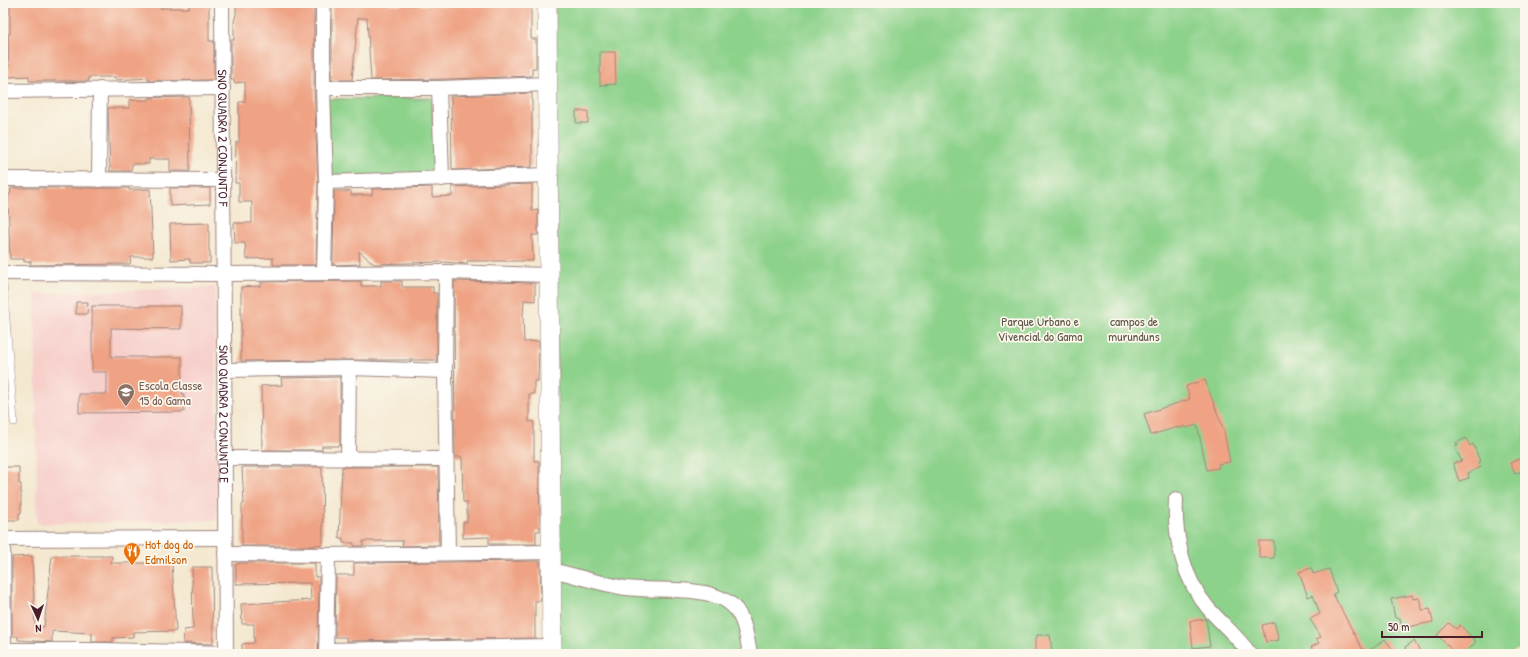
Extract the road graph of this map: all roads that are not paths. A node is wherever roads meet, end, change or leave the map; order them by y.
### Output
1 (222, 3) edge
2 (323, 3) edge
3 (548, 3) edge
4 (548, 84) junction
5 (223, 88) junction
6 (323, 88) junction
7 (439, 88) junction
8 (100, 89) junction
9 (3, 91) edge
10 (549, 175) junction
11 (3, 178) edge
12 (442, 179) junction
13 (99, 180) junction
14 (224, 180) junction
15 (326, 182) junction
16 (446, 272) junction
17 (3, 273) edge
18 (223, 274) junction
19 (324, 274) junction
20 (548, 275) junction
21 (3, 283) edge
22 (349, 368) junction
23 (224, 370) junction
24 (445, 371) junction
25 (14, 422) dead end
26 (224, 458) junction
27 (446, 458) junction
28 (348, 459) junction
29 (1176, 499) dead end
30 (225, 538) junction
31 (3, 539) edge
32 (448, 553) junction
33 (225, 554) junction
34 (328, 555) junction
35 (552, 561) junction
36 (552, 650) edge
37 (446, 651) edge
38 (4, 652) edge
39 (101, 652) edge
40 (326, 652) edge
41 (226, 653) edge
42 (750, 654) edge
43 (1250, 654) edge

1 - 5 street, SNO QUADRA 2 CONJUNTO F
2 - 6 street
3 - 4 street
4 - 7 street
4 - 10 street
5 - 8 street
5 - 14 street, SNO QUADRA 2 CONJUNTO F
6 - 7 street
6 - 15 street
7 - 12 street
8 - 9 street
8 - 13 street
10 - 12 street
10 - 20 street
11 - 13 street
12 - 15 street
13 - 14 street
14 - 18 street, SNO QUADRA 2 CONJUNTO F
15 - 19 street
16 - 19 street
16 - 20 street
16 - 24 street
17 - 18 street
18 - 19 street
18 - 23 street, SNO QUADRA 2 CONJUNTO E
20 - 35 street
21 - 25 lane
22 - 23 street
22 - 24 street
22 - 28 street
23 - 26 street, SNO QUADRA 2 CONJUNTO E
24 - 27 street
26 - 28 street
26 - 30 street, SNO QUADRA 2 CONJUNTO E
27 - 28 street
27 - 32 street
29 - 43 street
30 - 31 street
30 - 33 street, SNO QUADRA 2 CONJUNTO E
31 - 38 street
32 - 34 street
32 - 35 street
33 - 34 street
33 - 41 street, SNO QUADRA 2 CONJUNTO E
34 - 40 street
35 - 36 street
35 - 42 street
36 - 37 street
37 - 40 street
38 - 39 street
39 - 41 street

